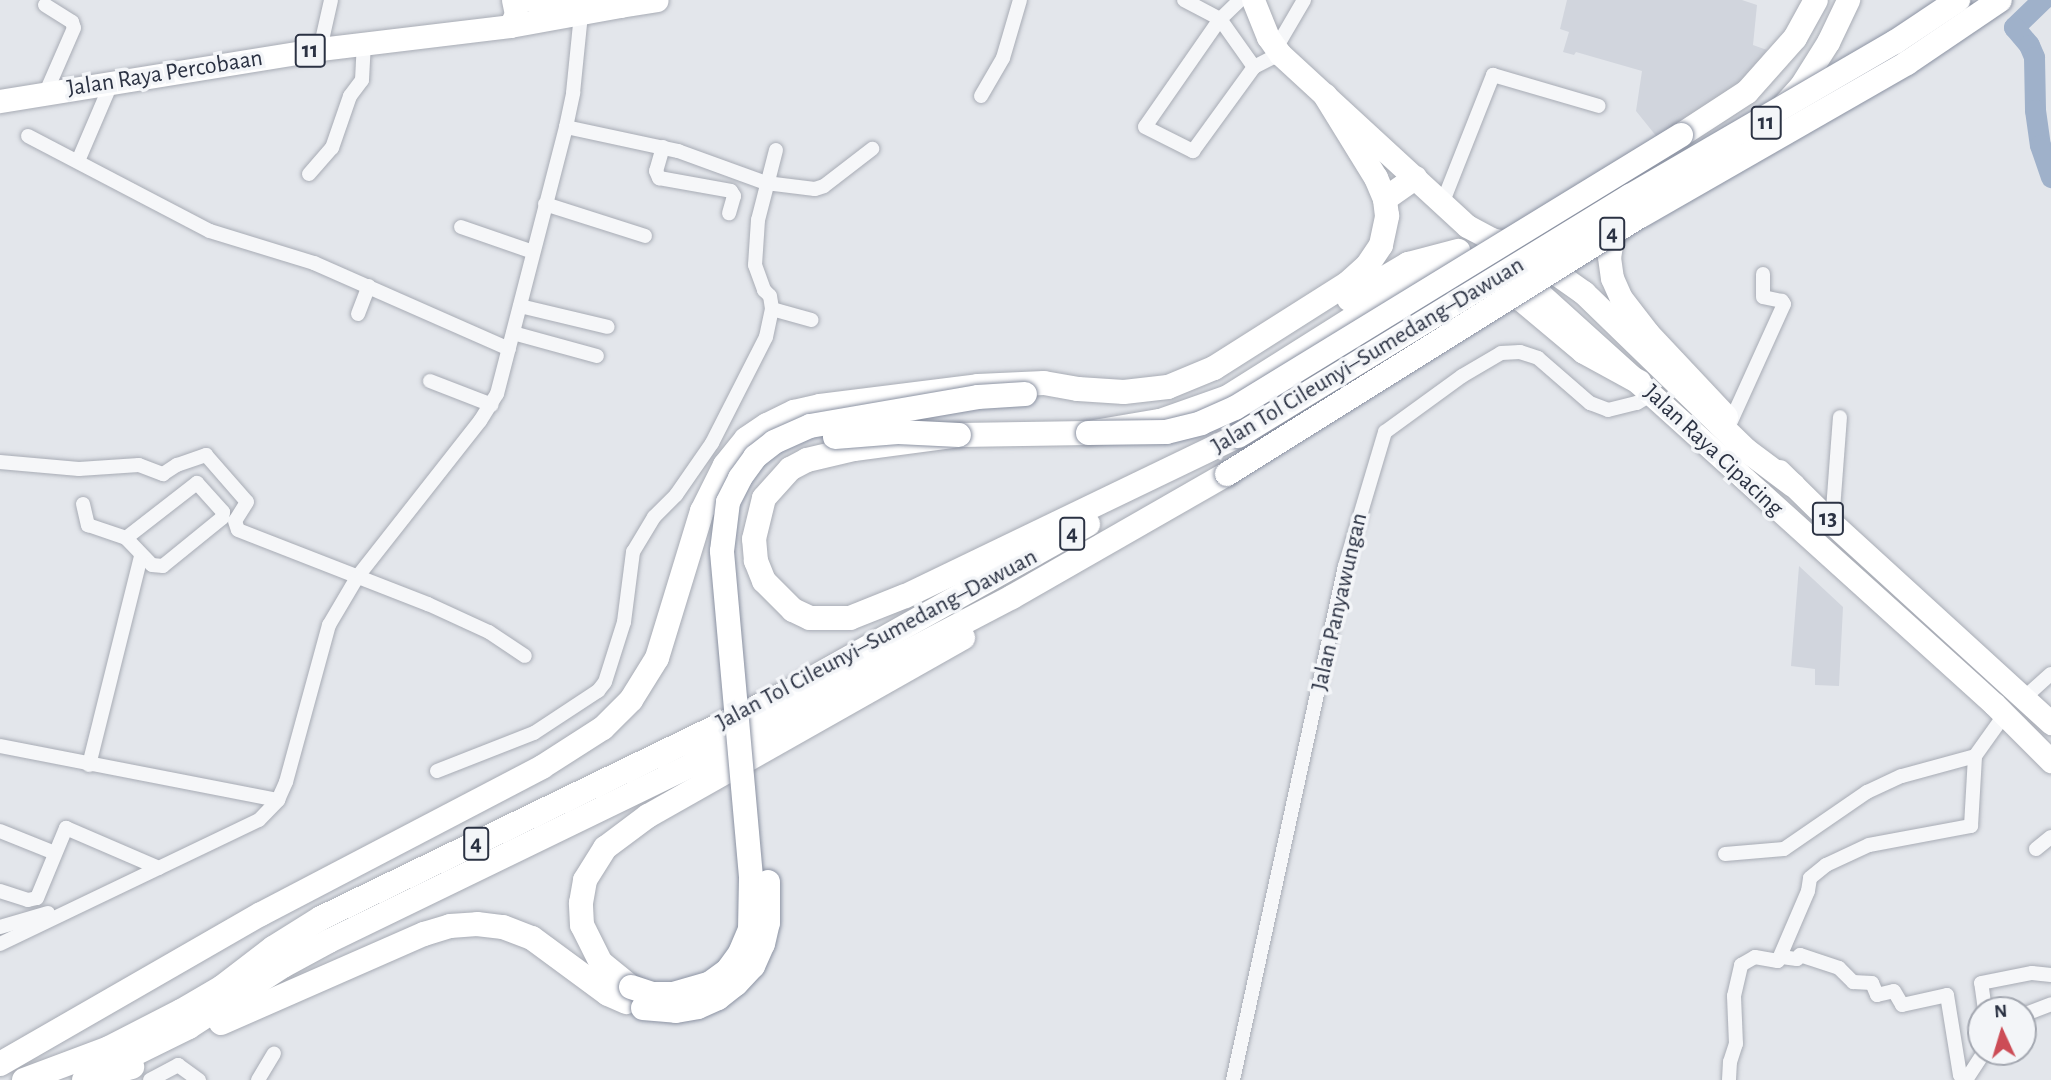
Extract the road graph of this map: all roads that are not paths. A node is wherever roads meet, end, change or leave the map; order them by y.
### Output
1 (331, 0) edge
2 (513, 0) edge
3 (530, 0) edge
4 (657, 0) edge
5 (1020, 0) edge
6 (1184, 0) edge
7 (1240, 0) edge
8 (1253, 0) edge
9 (1304, 0) edge
10 (1816, 0) edge
11 (1848, 0) edge
12 (1958, 0) edge
13 (2000, 0) edge
14 (45, 5) dead end
15 (577, 6) edge
16 (1220, 19) junction
17 (510, 26) junction
18 (364, 44) junction
19 (320, 50) junction
20 (1278, 51) junction
21 (1254, 67) junction
22 (111, 84) junction
23 (46, 92) junction
24 (1325, 95) junction
25 (981, 96) dead end
26 (0, 101) edge
27 (1598, 106) dead end
28 (566, 127) junction
29 (28, 135) dead end
30 (663, 146) junction
31 (872, 149) dead end
32 (776, 150) dead end
33 (78, 161) junction
34 (309, 174) dead end
35 (1415, 178) junction
36 (766, 183) junction
37 (1385, 199) junction
38 (1640, 203) junction
39 (545, 204) junction
40 (1442, 204) junction
41 (729, 213) dead end
42 (1467, 226) junction
43 (461, 227) dead end
44 (645, 236) dead end
45 (1458, 251) dead end
46 (533, 252) junction
47 (1550, 269) dead end
48 (1763, 274) dead end
49 (369, 286) junction
50 (1351, 289) junction
51 (520, 306) junction
52 (772, 309) junction
53 (358, 314) dead end
54 (812, 320) dead end
55 (608, 327) dead end
56 (513, 333) junction
57 (509, 349) junction
58 (597, 356) dead end
59 (430, 381) dead end
60 (1646, 388) junction
61 (1078, 389) junction
62 (492, 405) junction
63 (1840, 417) dead end
64 (1731, 421) junction
65 (1088, 433) junction
66 (960, 435) junction
67 (1238, 436) junction
68 (0, 462) edge
69 (1793, 485) junction
70 (83, 504) dead end
71 (1832, 523) junction
72 (126, 538) junction
73 (141, 557) junction
74 (358, 576) junction
75 (914, 645) junction
76 (525, 656) dead end
77 (2051, 674) edge
78 (2024, 698) junction
79 (2005, 714) junction
80 (2051, 723) edge
81 (0, 746) edge
82 (1975, 756) junction
83 (2051, 761) edge
84 (89, 765) junction
85 (437, 771) dead end
86 (278, 800) junction
87 (0, 831) edge
88 (2051, 838) edge
89 (2036, 849) dead end
90 (54, 853) junction
91 (1725, 855) dead end
92 (159, 868) junction
93 (0, 891) edge
94 (86, 901) junction
95 (0, 927) edge
96 (0, 944) edge
97 (1782, 957) junction
98 (2051, 975) edge
99 (628, 995) junction
100 (1983, 996) edge
101 (274, 1053) dead end
102 (0, 1064) edge
103 (24, 1080) edge
104 (76, 1080) edge
105 (84, 1080) edge
106 (150, 1080) edge
107 (199, 1080) edge
108 (258, 1080) edge
109 (1233, 1080) edge
110 (1729, 1080) edge
111 (1966, 1080) edge

1 - 19 street
2 - 17 highway
3 - 15 highway, 11
4 - 15 highway, Jalan Raya Percobaan / 11
5 - 25 street
6 - 16 street
7 - 16 street
8 - 20 highway, 11
9 - 20 street
10 - 65 highway, bridge
11 - 38 highway, 11
12 - 67 highway, Jalan Tol Cileunyi–Sumedang–Dawuan / 4, bridge
13 - 75 highway, Jalan Tol Cileunyi–Sumedang–Dawuan / 4, bridge
14 - 23 street
15 - 17 highway, Jalan Raya Percobaan / 11
15 - 28 street
16 - 21 street
16 - 21 street
17 - 18 highway, Jalan Raya Percobaan / 11
18 - 19 highway, Jalan Raya Percobaan / 11
18 - 34 street
19 - 22 highway, Jalan Raya Percobaan / 11
20 - 21 street
20 - 24 highway, 11
22 - 23 highway, Jalan Raya Percobaan / 11
22 - 33 street
23 - 26 highway, Jalan Raya Percobaan / 11
24 - 35 highway, 11
24 - 37 highway
27 - 40 street
28 - 30 street
28 - 39 street
29 - 33 street
30 - 36 street
30 - 41 street
31 - 36 street
32 - 36 street
33 - 49 street
35 - 37 highway
35 - 40 highway, 11
36 - 52 street
37 - 50 highway
38 - 42 highway, 11
38 - 64 highway, Jalan Raya Cipacing / 13
39 - 44 street
39 - 46 street
40 - 42 highway, 11
42 - 60 highway, Jalan Raya Cipacing / 13
43 - 46 street
45 - 50 highway
46 - 51 street
47 - 69 highway
48 - 64 street
49 - 53 street
49 - 57 street
50 - 61 highway
51 - 55 street
51 - 56 street
52 - 54 street
52 - 85 street
56 - 57 street
56 - 58 street
57 - 62 street
59 - 62 street
60 - 65 highway, bridge
60 - 79 highway, Jalan Raya Cipacing / 13
60 - 109 street, Jalan Panyawungan
61 - 99 highway, bridge
61 - 102 highway
62 - 74 street
63 - 71 street
64 - 69 highway, Jalan Raya Cipacing / 13
65 - 66 highway
66 - 67 highway, bridge
66 - 99 highway, bridge
67 - 75 highway, Jalan Tol Cileunyi–Sumedang–Dawuan / 4
68 - 74 street
69 - 71 highway, Jalan Raya Cipacing / 13
70 - 72 street
71 - 78 highway, Jalan Raya Cipacing / 13
72 - 73 street
72 - 73 street
73 - 84 street
74 - 76 street
74 - 86 street
75 - 99 highway
75 - 103 highway, Jalan Tol Cileunyi–Sumedang–Dawuan / 4
75 - 104 highway, Jalan Tol Cileunyi–Sumedang–Dawuan / 4
77 - 78 street
78 - 80 highway, Jalan Raya Cipacing / 13
79 - 82 street
79 - 83 highway, Jalan Raya Cipacing / 13
81 - 84 street
82 - 91 street
82 - 97 street
84 - 86 street
86 - 92 street
87 - 90 street
88 - 89 street
90 - 92 street
90 - 93 street
92 - 94 street
94 - 95 street
94 - 96 street
97 - 110 street
97 - 111 street
98 - 100 street
99 - 105 highway
101 - 108 street
106 - 107 street

